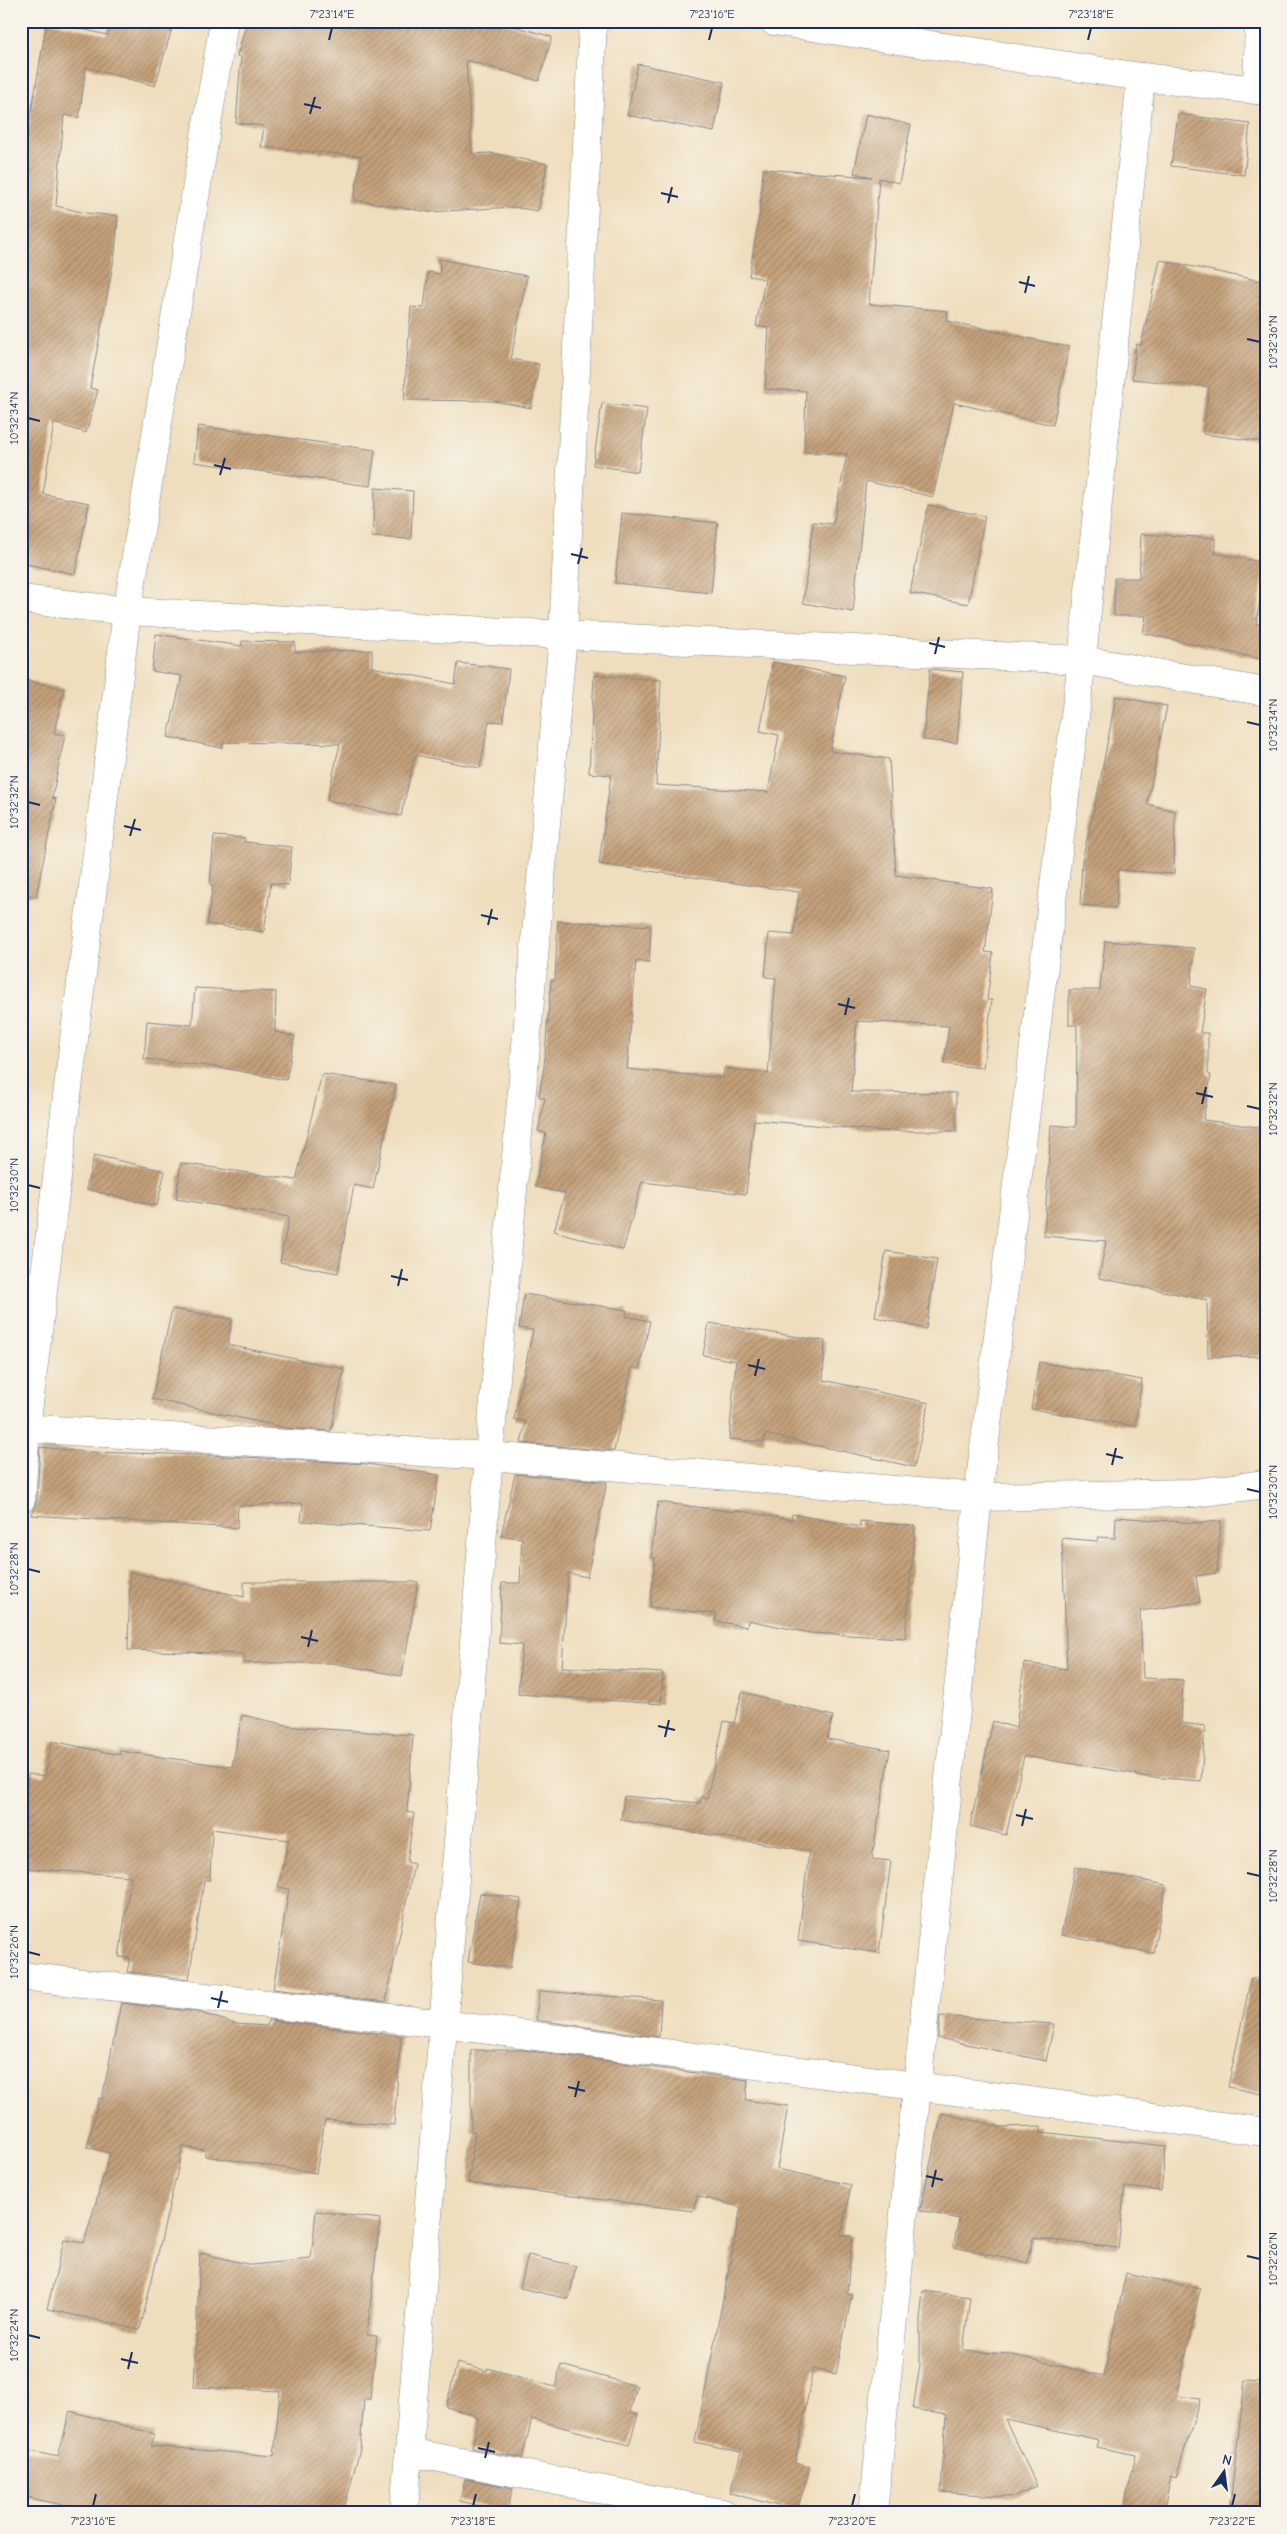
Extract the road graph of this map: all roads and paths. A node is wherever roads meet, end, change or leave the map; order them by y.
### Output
1 (224, 21) edge
2 (593, 21) edge
3 (773, 21) edge
4 (1260, 21) edge
5 (1141, 77) junction
6 (1261, 90) edge
7 (21, 599) edge
8 (126, 610) junction
9 (563, 635) junction
10 (1082, 660) junction
11 (1266, 692) edge
12 (24, 1428) edge
13 (489, 1456) junction
14 (1266, 1484) edge
15 (978, 1497) junction
16 (21, 1500) edge
17 (21, 1976) edge
18 (444, 2024) junction
19 (916, 2085) junction
20 (1266, 2132) edge
21 (409, 2452) junction
22 (404, 2513) edge
23 (722, 2513) edge
24 (873, 2513) edge

1 - 8 street
2 - 9 street
3 - 5 street
4 - 6 street
5 - 6 street
5 - 10 street
7 - 8 street
8 - 9 street
8 - 12 street
9 - 10 street
9 - 13 street
10 - 11 street
10 - 15 street
12 - 13 street
12 - 16 street
13 - 15 street
13 - 18 street
14 - 15 street
15 - 19 street
17 - 18 street
18 - 19 street
18 - 21 street
19 - 20 street
19 - 24 street
21 - 22 street
21 - 23 street

